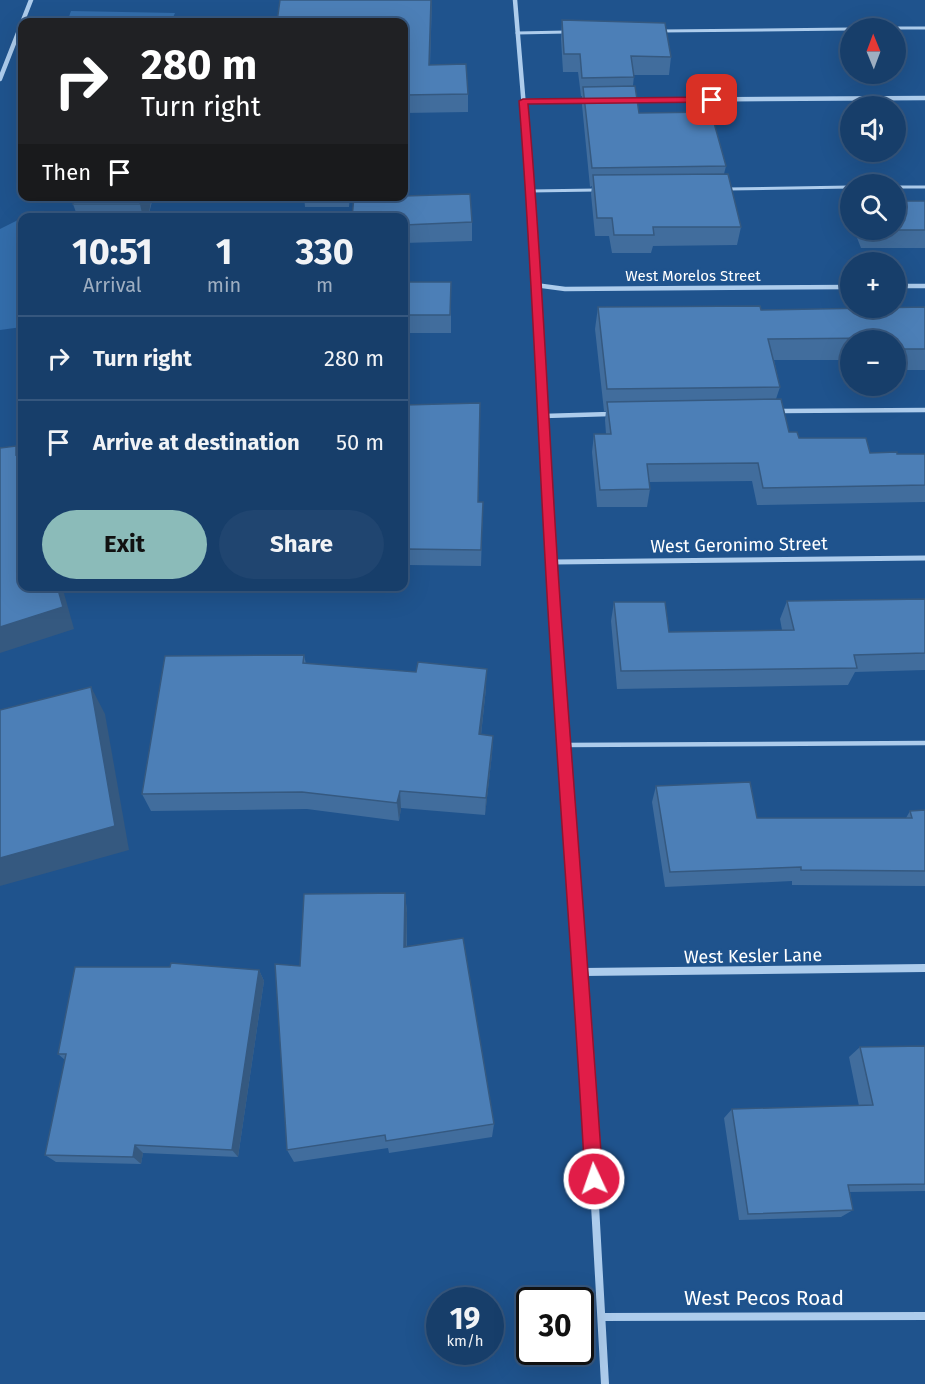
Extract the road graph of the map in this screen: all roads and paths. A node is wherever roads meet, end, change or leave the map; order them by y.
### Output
1 (31, 0) edge
2 (515, 0) edge
3 (24, 18) edge
4 (906, 28) edge
5 (925, 28) edge
6 (840, 29) edge
7 (652, 31) edge
8 (570, 32) edge
9 (18, 33) edge
10 (517, 33) junction
11 (0, 79) edge
12 (925, 98) edge
13 (630, 100) edge
14 (523, 101) junction
15 (594, 101) edge
16 (906, 187) edge
17 (925, 187) edge
18 (840, 188) edge
19 (723, 189) edge
20 (607, 190) edge
21 (531, 191) junction
22 (535, 285) junction
23 (906, 286) edge
24 (925, 286) edge
25 (840, 287) edge
26 (925, 410) edge
27 (776, 411) edge
28 (618, 414) edge
29 (544, 416) junction
30 (925, 558) edge
31 (554, 562) junction
32 (925, 743) edge
33 (564, 745) junction
34 (925, 968) edge
35 (582, 972) junction
36 (925, 1316) edge
37 (602, 1317) junction
38 (605, 1384) edge

1 - 3 street
2 - 10 street
4 - 5 lane
6 - 7 lane
8 - 10 lane
9 - 11 street
10 - 14 street
12 - 13 street
14 - 15 street
14 - 21 street
16 - 17 lane
18 - 19 lane
20 - 21 lane
21 - 22 street
22 - 25 street, West Morelos Street
22 - 29 street
23 - 24 street
26 - 27 lane
28 - 29 lane
29 - 31 street
30 - 31 street, West Geronimo Street
31 - 33 street
32 - 33 lane
33 - 35 street
34 - 35 street, West Kesler Lane
35 - 37 street
36 - 37 street, West Pecos Road
37 - 38 street

